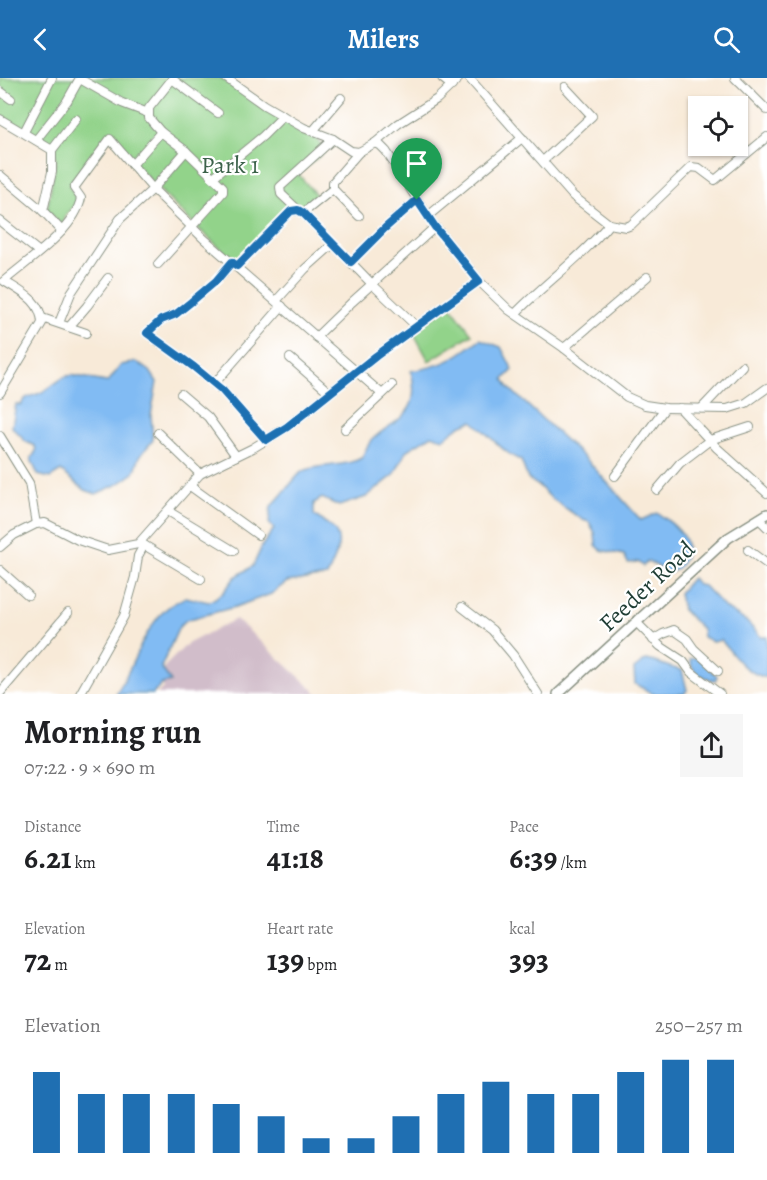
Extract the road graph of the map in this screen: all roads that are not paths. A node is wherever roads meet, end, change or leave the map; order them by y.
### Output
1 (52, 78) edge
2 (80, 78) edge
3 (226, 78) edge
4 (442, 78) edge
5 (459, 78) edge
6 (469, 78) edge
7 (735, 78) edge
8 (172, 79) edge
9 (452, 86) junction
10 (565, 87) dead end
11 (0, 92) edge
12 (341, 98) dead end
13 (11, 99) dead end
14 (767, 110) edge
15 (148, 113) junction
16 (218, 113) dead end
17 (283, 116) junction
18 (0, 119) edge
19 (76, 119) dead end
20 (313, 131) junction
21 (24, 132) junction
22 (161, 132) junction
23 (767, 137) edge
24 (522, 138) junction
25 (333, 139) junction
26 (36, 140) junction
27 (375, 143) junction
28 (52, 150) junction
29 (186, 151) junction
30 (359, 152) junction
31 (543, 161) junction
32 (132, 165) junction
33 (0, 175) edge
34 (212, 178) junction
35 (153, 189) junction
36 (333, 189) junction
37 (417, 200) junction
38 (43, 211) junction
39 (300, 211) junction
40 (359, 216) dead end
41 (428, 216) junction
42 (0, 221) edge
43 (609, 224) junction
44 (192, 227) junction
45 (435, 227) junction
46 (62, 231) junction
47 (333, 243) junction
48 (38, 251) junction
49 (351, 262) junction
50 (158, 264) dead end
51 (235, 264) junction
52 (647, 277) dead end
53 (108, 278) dead end
54 (2, 280) edge
55 (479, 281) junction
56 (372, 284) junction
57 (279, 304) junction
58 (514, 314) junction
59 (42, 318) junction
60 (59, 324) junction
61 (416, 326) junction
62 (69, 327) junction
63 (86, 333) dead end
64 (316, 337) junction
65 (564, 348) junction
66 (290, 358) dead end
67 (742, 366) dead end
68 (355, 372) junction
69 (214, 384) junction
70 (392, 385) dead end
71 (767, 388) edge
72 (0, 393) edge
73 (330, 393) junction
74 (181, 394) dead end
75 (382, 394) junction
76 (665, 408) junction
77 (680, 408) junction
78 (702, 408) junction
79 (750, 427) dead end
80 (345, 429) dead end
81 (158, 433) dead end
82 (0, 436) edge
83 (266, 440) junction
84 (710, 440) junction
85 (236, 456) junction
86 (201, 474) junction
87 (615, 476) dead end
88 (190, 486) junction
89 (657, 490) dead end
90 (767, 493) edge
91 (168, 511) junction
92 (763, 517) edge
93 (36, 524) junction
94 (767, 526) edge
95 (258, 535) dead end
96 (141, 544) junction
97 (0, 547) edge
98 (748, 550) dead end
99 (234, 551) dead end
100 (767, 564) edge
101 (0, 570) edge
102 (201, 579) dead end
103 (28, 595) dead end
104 (462, 607) dead end
105 (68, 613) dead end
106 (636, 622) junction
107 (653, 640) junction
108 (718, 671) dead end
109 (0, 693) edge
110 (80, 694) edge
111 (538, 694) edge
112 (558, 694) edge
113 (720, 694) edge

1 - 21 street
2 - 15 street
2 - 26 street
3 - 17 street
4 - 9 street
5 - 9 street
6 - 24 street
7 - 14 street
8 - 15 street
8 - 16 street
9 - 27 street
10 - 31 street
11 - 13 street
12 - 20 street
15 - 22 street
17 - 20 street
17 - 34 street
18 - 21 street
19 - 28 street
20 - 25 street
21 - 26 street
22 - 29 street
22 - 32 street
23 - 43 street
24 - 31 street
24 - 41 street
25 - 30 street
25 - 39 street
26 - 28 street
27 - 30 street
27 - 37 street
28 - 38 street
29 - 34 street
29 - 35 street
30 - 36 street
31 - 43 street
32 - 35 street
32 - 46 street
33 - 38 street
34 - 44 street
35 - 44 street
35 - 60 street
36 - 39 street
36 - 40 street
37 - 41 street
37 - 49 street
38 - 46 street
39 - 47 street
39 - 51 street
41 - 45 street
42 - 48 street
43 - 58 street
44 - 50 street
44 - 51 street
45 - 55 street
45 - 56 street
46 - 48 street
47 - 49 street
47 - 57 street
48 - 54 street
49 - 56 street
51 - 57 street
51 - 69 street
52 - 65 street
53 - 62 street
54 - 59 street
55 - 58 street
55 - 61 street
56 - 61 street
56 - 64 street
57 - 64 street
57 - 69 street
58 - 65 street
59 - 60 street
59 - 72 street
60 - 62 street
61 - 68 street
62 - 63 street
64 - 68 street
65 - 76 street
66 - 73 street
67 - 78 street
68 - 73 street
68 - 75 street
69 - 83 street
70 - 75 street
71 - 78 street
73 - 83 street
74 - 85 street
75 - 80 street
76 - 77 street
76 - 87 street
77 - 78 street
77 - 84 street
79 - 84 street
81 - 86 street
82 - 93 street
83 - 85 street
84 - 89 street
84 - 90 street
85 - 86 street
86 - 88 street
88 - 91 street
88 - 95 street
91 - 96 street
91 - 99 street
92 - 94 street
92 - 106 street, Feeder Road
93 - 96 street
93 - 97 street
96 - 102 street
96 - 110 street
98 - 100 street
101 - 103 street
104 - 111 street
105 - 109 street
106 - 107 street
106 - 112 street, Feeder Road
107 - 108 street
107 - 113 street

